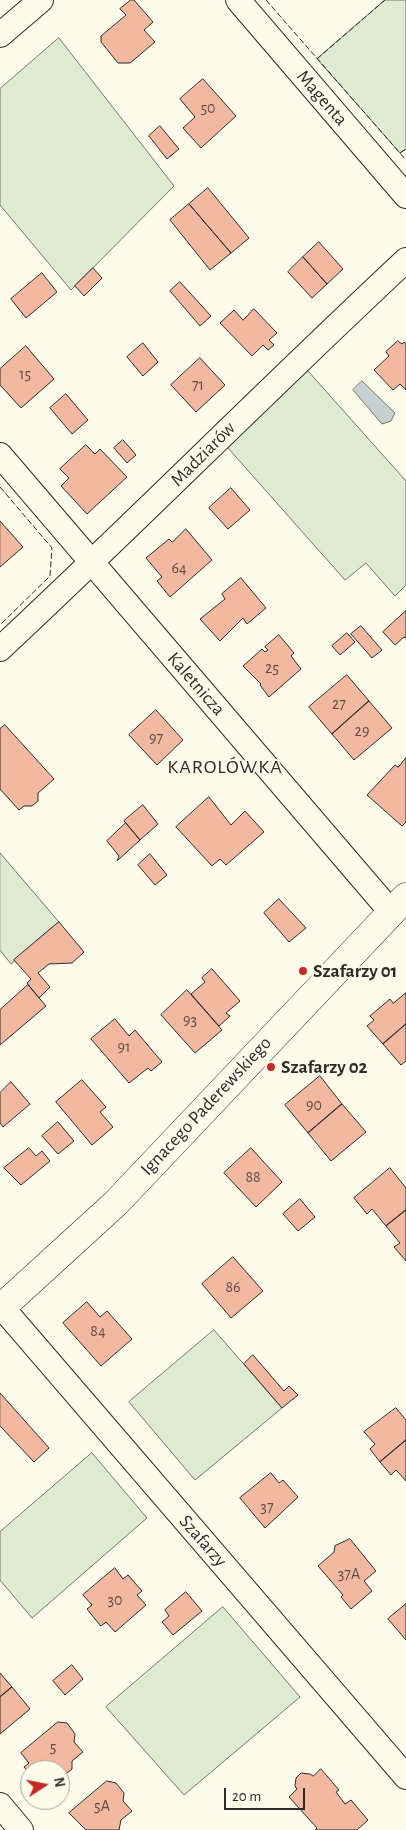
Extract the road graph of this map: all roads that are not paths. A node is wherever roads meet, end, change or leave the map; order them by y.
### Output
1 (41, 0) edge
2 (238, 0) edge
3 (0, 35) edge
4 (406, 196) edge
5 (406, 260) edge
6 (0, 454) edge
7 (92, 563) junction
8 (0, 649) edge
9 (399, 905) edge
10 (1, 1307) edge
11 (406, 1777) edge
12 (0, 1805) edge
13 (21, 1830) edge

1 - 3 street
2 - 4 street, Magenta
5 - 7 street, Madziarów
6 - 7 street, Kaletnicza
7 - 8 street, Madziarów
7 - 9 street, Kaletnicza
9 - 10 street, Ignacego Paderewskiego
10 - 11 street, Szafarzy
12 - 13 street

